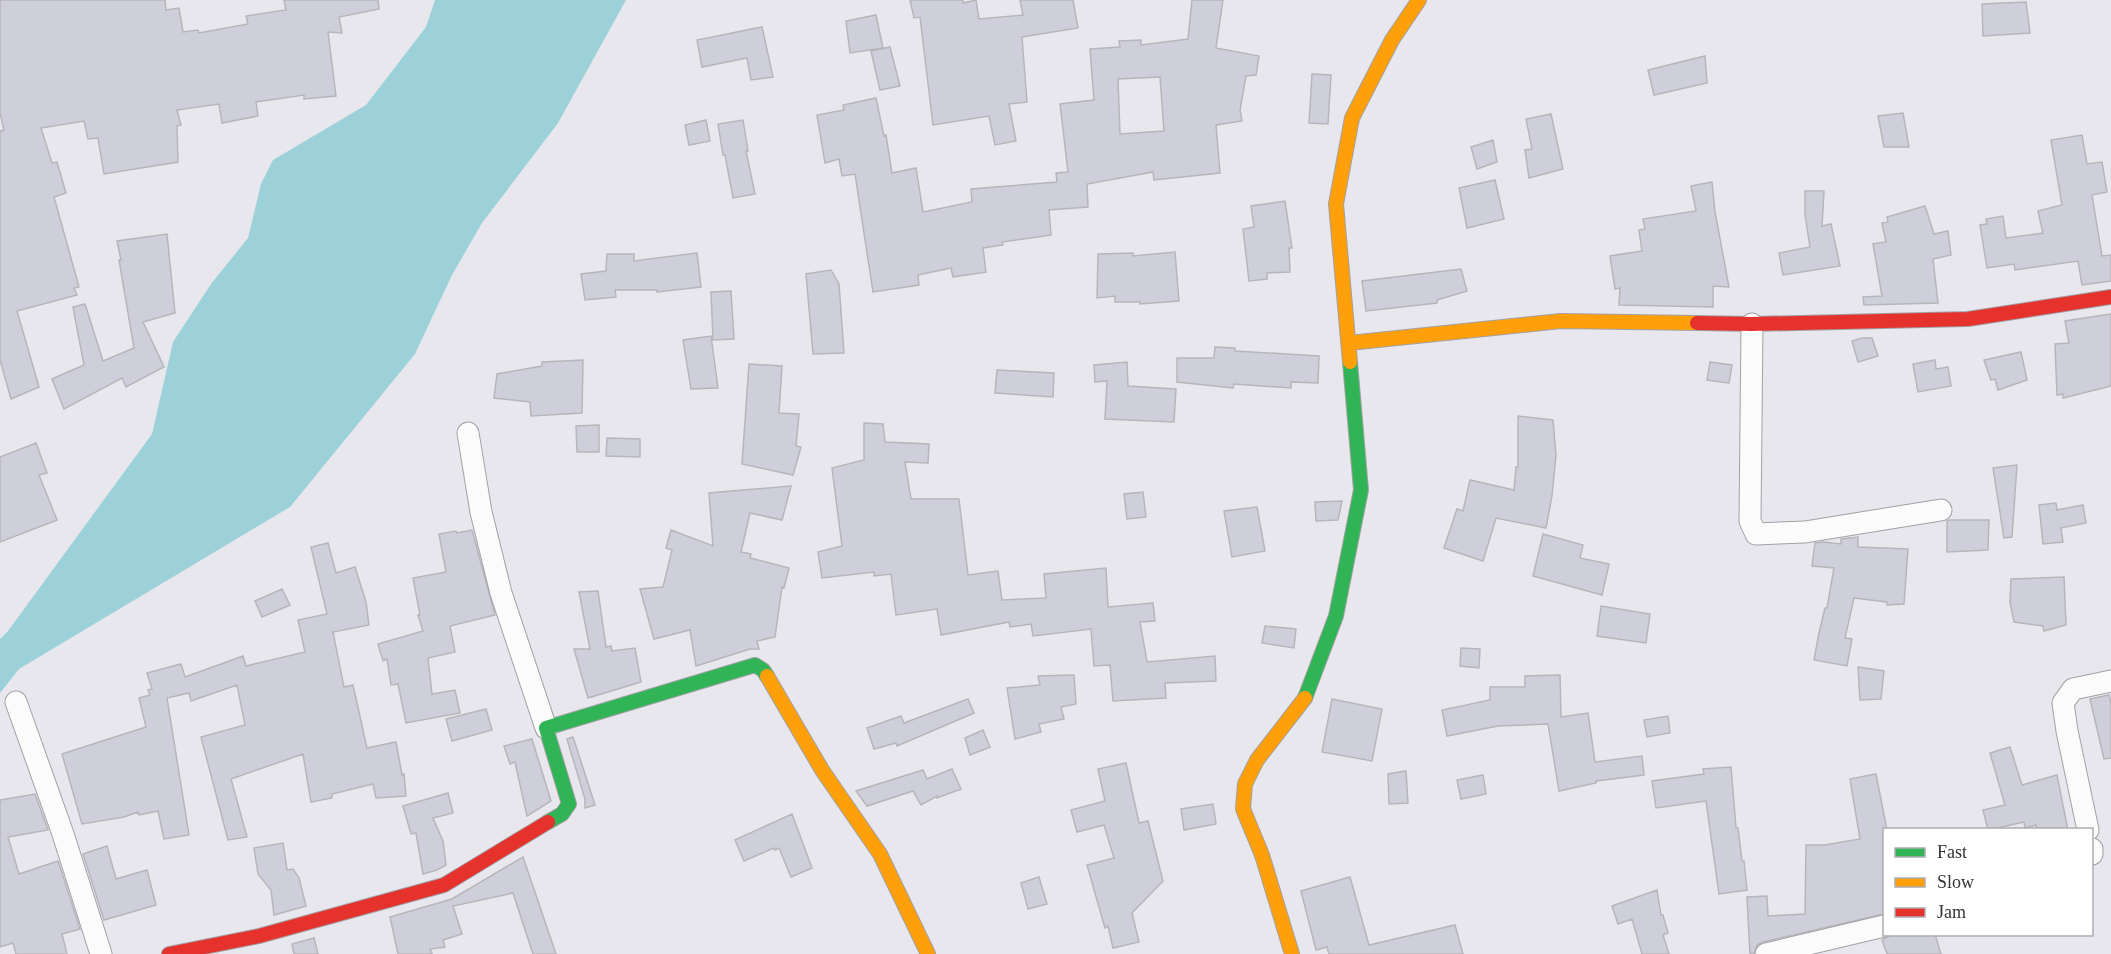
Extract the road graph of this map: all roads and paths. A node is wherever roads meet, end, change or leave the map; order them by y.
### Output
1 (1419, 0) edge
2 (2111, 297) edge
3 (1752, 324) junction
4 (1349, 343) junction
5 (468, 433) dead end
6 (1941, 510) dead end
7 (2111, 681) edge
8 (16, 702) dead end
9 (546, 728) junction
10 (2088, 828) edge
11 (1883, 926) edge
12 (101, 954) edge
13 (169, 954) edge
14 (928, 954) edge
15 (1292, 954) edge
16 (1766, 954) edge

1 - 4 street
2 - 3 street
3 - 4 street
3 - 6 street
4 - 15 street
5 - 9 street
7 - 10 street
8 - 12 street
9 - 13 street
9 - 14 street
11 - 16 street

